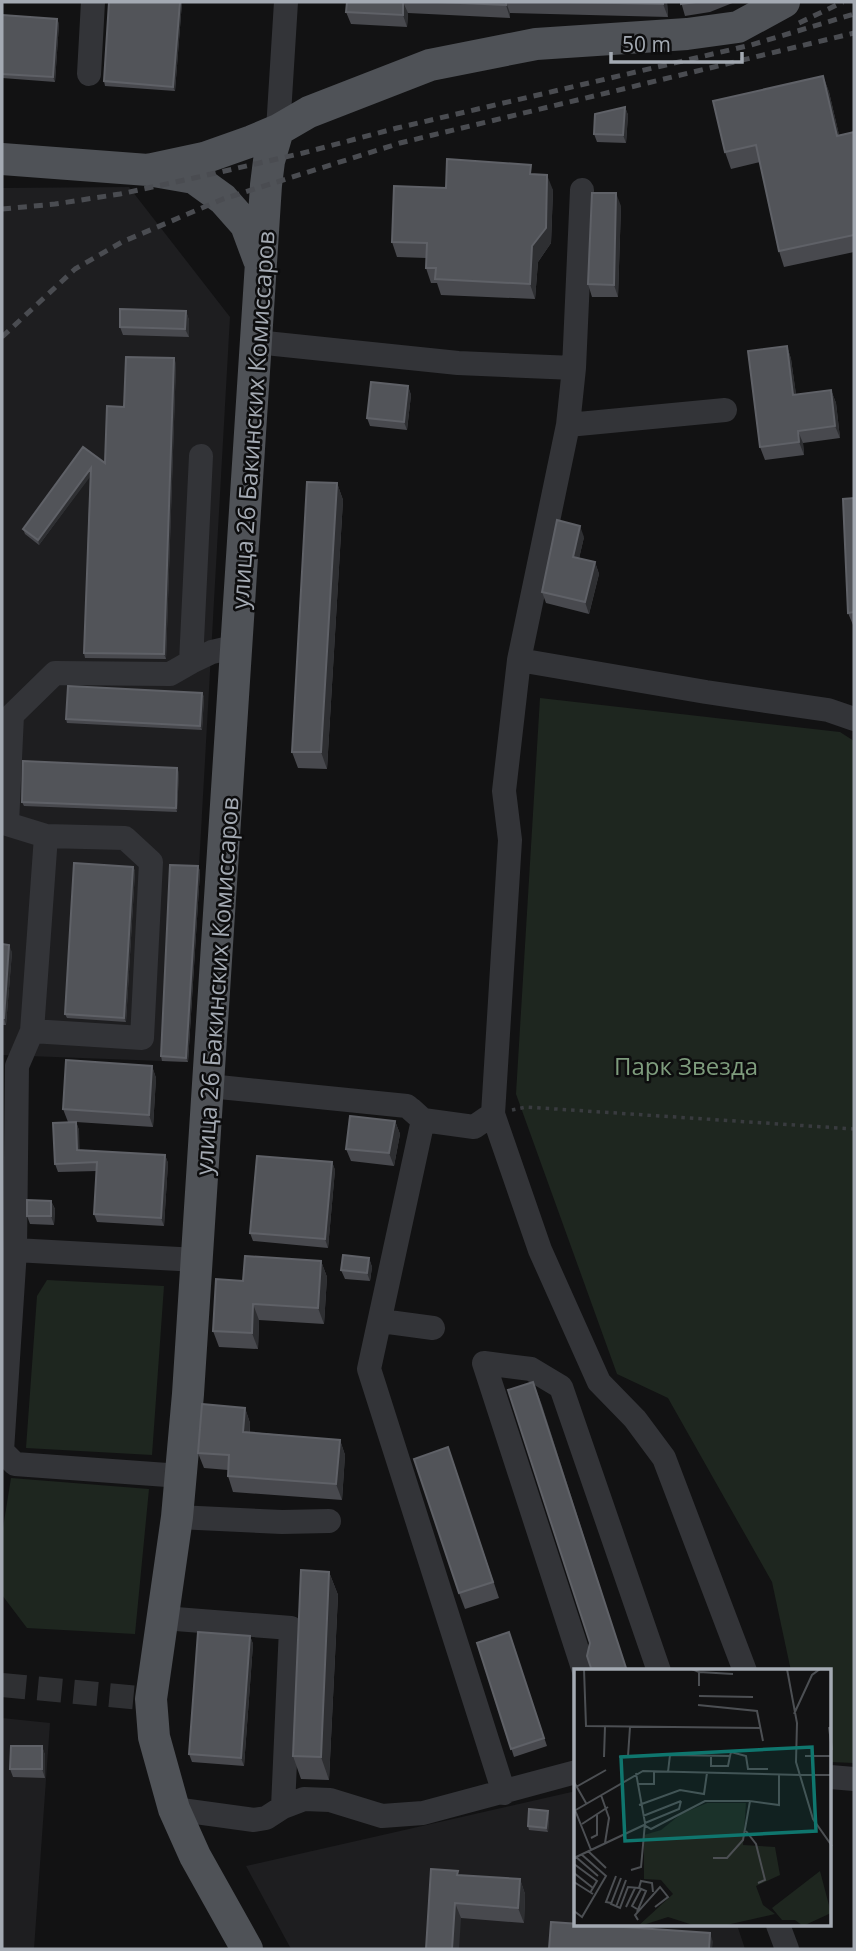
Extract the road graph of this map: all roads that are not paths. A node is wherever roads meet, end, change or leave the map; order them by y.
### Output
1 (93, 2) edge
2 (286, 2) edge
3 (784, 2) edge
4 (89, 74) dead end
5 (278, 130) junction
6 (2, 159) edge
7 (148, 170) junction
8 (582, 190) dead end
9 (262, 267) junction
10 (256, 342) junction
11 (574, 368) junction
12 (725, 410) dead end
13 (568, 425) junction
14 (201, 456) dead end
15 (238, 646) junction
16 (519, 660) junction
17 (191, 662) junction
18 (854, 704) edge
19 (828, 710) junction
20 (854, 719) edge
21 (46, 836) junction
22 (32, 1031) junction
23 (209, 1086) junction
24 (493, 1114) junction
25 (423, 1120) junction
26 (15, 1250) junction
27 (197, 1260) junction
28 (381, 1321) junction
29 (433, 1328) dead end
30 (181, 1476) junction
31 (177, 1517) junction
32 (329, 1521) dead end
33 (163, 1618) junction
34 (583, 1669) edge
35 (658, 1669) edge
36 (744, 1669) edge
37 (574, 1773) edge
38 (832, 1777) edge
39 (854, 1779) edge
40 (504, 1793) junction
41 (282, 1807) junction
42 (174, 1809) junction
43 (778, 1926) edge
44 (247, 1949) edge
45 (787, 1949) edge

1 - 4 street
2 - 5 street, улица 26 Бакинских Комиссаров
3 - 5 main road
5 - 7 main road
5 - 9 main road, улица 26 Бакинских Комиссаров
6 - 7 main road
7 - 9 main road
8 - 11 street
9 - 10 main road, улица 26 Бакинских Комиссаров
10 - 11 street
10 - 15 main road, улица 26 Бакинских Комиссаров
11 - 13 street
12 - 13 street
13 - 16 street
14 - 17 street
15 - 17 street
15 - 23 main road, улица 26 Бакинских Комиссаров
16 - 19 street
16 - 24 street
17 - 21 street
18 - 19 street
19 - 20 street
21 - 22 street
21 - 22 street
22 - 26 street
23 - 25 street
23 - 27 main road, улица 26 Бакинских Комиссаров
24 - 25 street
24 - 36 street
25 - 28 street
26 - 27 street
26 - 30 street
27 - 30 main road, улица 26 Бакинских Комиссаров
28 - 29 street
28 - 40 street
30 - 31 main road, улица 26 Бакинских Комиссаров
31 - 32 street
31 - 33 main road, улица 26 Бакинских Комиссаров
33 - 41 street
33 - 42 main road, улица 26 Бакинских Комиссаров
34 - 35 street
37 - 40 street
38 - 39 street
40 - 41 street
41 - 42 street
42 - 44 main road, улица 26 Бакинских Комиссаров
43 - 45 street

